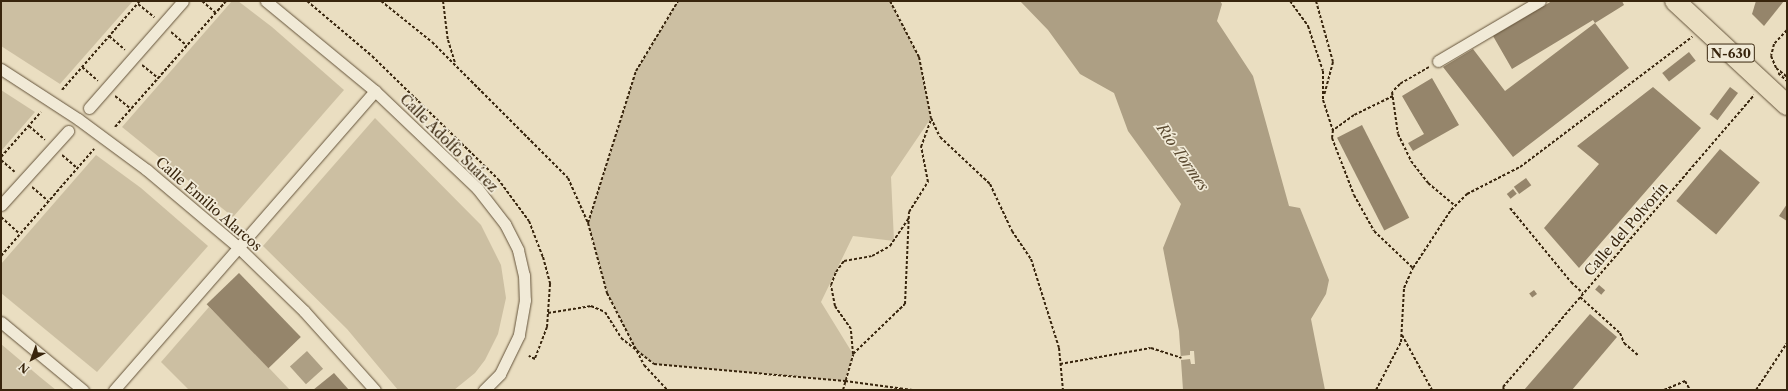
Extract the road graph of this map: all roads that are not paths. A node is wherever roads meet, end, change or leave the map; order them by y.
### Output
1 (183, 1) edge
2 (266, 1) edge
3 (1540, 1) edge
4 (1675, 1) edge
5 (1438, 61) road end
6 (1, 69) edge
7 (375, 91) junction
8 (1787, 105) edge
9 (89, 108) dead end
10 (68, 131) dead end
11 (1, 205) edge
12 (238, 247) junction
13 (1, 322) edge
14 (83, 390) edge
15 (114, 390) edge
16 (375, 390) edge
17 (484, 390) edge

1 - 9 street
2 - 7 street, Calle Adolfo Suárez
3 - 5 street
4 - 8 highway, N-630
6 - 12 street, Calle Emilio Alarcos
7 - 12 street
7 - 17 street, Calle Adolfo Suárez
10 - 11 street
12 - 15 street
12 - 16 street, Calle Emilio Alarcos
13 - 14 street

